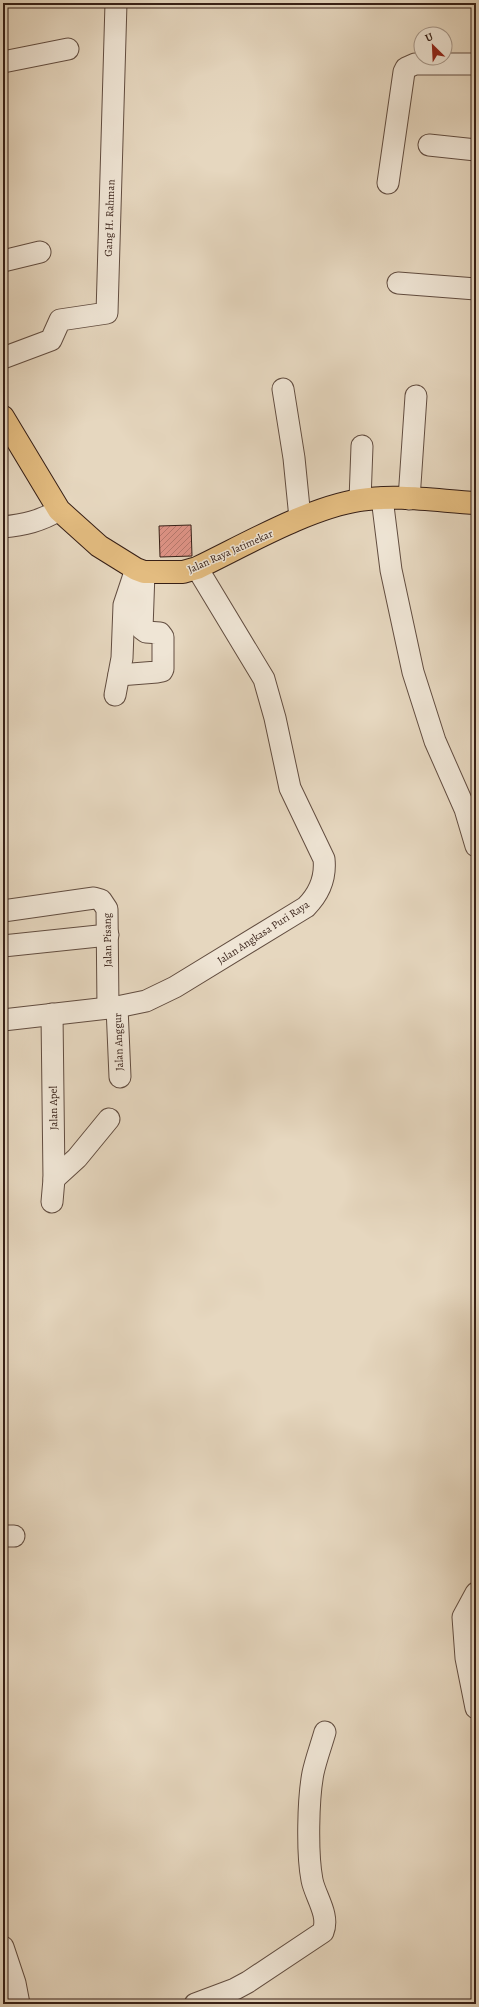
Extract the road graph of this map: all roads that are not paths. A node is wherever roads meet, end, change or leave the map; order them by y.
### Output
1 (116, 3) edge
2 (68, 49) dead end
3 (3, 62) edge
4 (476, 64) edge
5 (429, 145) dead end
6 (476, 150) edge
7 (388, 183) dead end
8 (40, 252) dead end
9 (3, 260) edge
10 (398, 283) dead end
11 (476, 289) edge
12 (3, 358) edge
13 (283, 389) dead end
14 (416, 396) dead end
15 (3, 417) edge
16 (362, 446) dead end
17 (382, 498) junction
18 (409, 499) junction
19 (360, 500) junction
20 (476, 503) edge
21 (59, 510) junction
22 (300, 518) junction
23 (3, 527) edge
24 (197, 568) junction
25 (140, 570) junction
26 (119, 675) junction
27 (115, 695) dead end
28 (476, 846) edge
29 (3, 911) edge
30 (108, 935) junction
31 (3, 946) edge
32 (112, 1008) junction
33 (52, 1014) junction
34 (3, 1020) edge
35 (120, 1077) dead end
36 (109, 1119) dead end
37 (54, 1179) junction
38 (52, 1202) dead end
39 (476, 1593) edge
40 (476, 1708) edge
41 (325, 1732) dead end
42 (3, 1947) edge
43 (19, 2004) edge
44 (195, 2004) edge

1 - 12 street, Gang H. Rahman
2 - 3 street
4 - 7 street
5 - 6 street
8 - 9 street
10 - 11 street
13 - 22 street
14 - 18 street
15 - 21 main road
16 - 19 street
17 - 18 main road, Jalan Raya Jatimekar
17 - 19 main road, Jalan Raya Jatimekar
17 - 28 street
18 - 20 main road, Jalan Raya Jatimekar
19 - 22 main road, Jalan Raya Jatimekar
21 - 23 street
21 - 25 main road
22 - 24 main road, Jalan Raya Jatimekar
24 - 25 main road, Jalan Raya Jatimekar
24 - 32 street, Jalan Angkasa Puri Raya
25 - 26 street
25 - 26 street
26 - 27 street
29 - 30 street, Jalan Pisang
30 - 31 street
30 - 32 street, Jalan Pisang
32 - 33 street, Jalan Angkasa Puri Raya
32 - 35 street, Jalan Anggur
33 - 34 street, Jalan Angkasa Puri Raya
33 - 37 street, Jalan Apel
36 - 37 street
37 - 38 street, Jalan Apel
39 - 40 street
41 - 44 street
42 - 43 street

